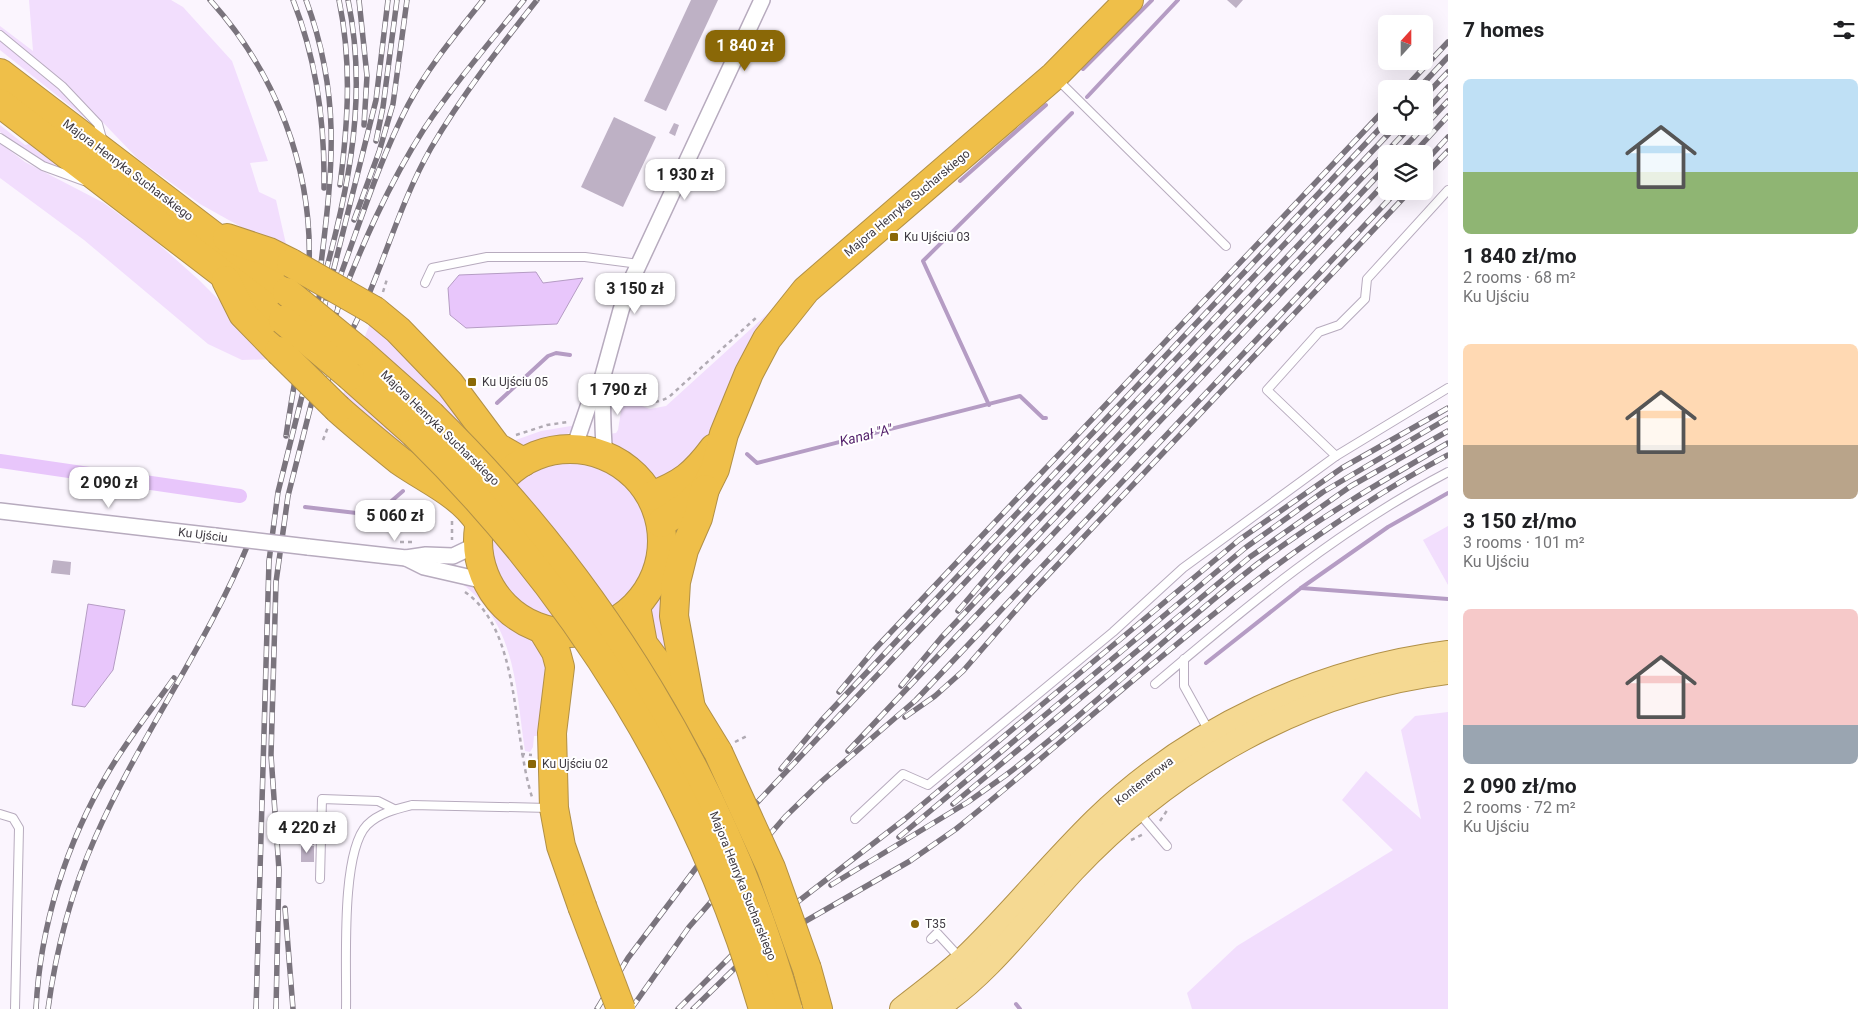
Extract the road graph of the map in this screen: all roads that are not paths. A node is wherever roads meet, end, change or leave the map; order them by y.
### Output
1 (762, 0) edge
2 (1129, 0) edge
3 (0, 35) edge
4 (0, 73) edge
5 (1054, 76) junction
6 (0, 103) edge
7 (0, 138) edge
8 (106, 154) junction
9 (112, 189) junction
10 (1448, 190) edge
11 (209, 232) junction
12 (1226, 246) dead end
13 (639, 264) junction
14 (221, 272) junction
15 (425, 283) dead end
16 (355, 363) junction
17 (602, 379) junction
18 (1448, 388) edge
19 (423, 424) junction
20 (724, 434) junction
21 (572, 435) junction
22 (605, 455) junction
23 (1336, 456) junction
24 (523, 462) junction
25 (1448, 472) edge
26 (705, 489) junction
27 (651, 496) junction
28 (0, 511) edge
29 (661, 523) junction
30 (477, 534) junction
31 (406, 558) junction
32 (473, 585) junction
33 (636, 606) junction
34 (542, 629) junction
35 (1448, 653) edge
36 (1184, 660) junction
37 (1448, 672) edge
38 (1155, 684) dead end
39 (691, 708) junction
40 (1211, 734) junction
41 (542, 801) junction
42 (1130, 803) junction
43 (394, 809) junction
44 (0, 814) edge
45 (855, 819) dead end
46 (1167, 846) dead end
47 (320, 879) dead end
48 (931, 939) dead end
49 (963, 960) junction
50 (15, 1009) edge
51 (346, 1009) edge
52 (621, 1009) edge
53 (763, 1009) edge
54 (788, 1009) edge
55 (818, 1009) edge
56 (902, 1009) edge
57 (934, 1009) edge

1 - 13 street
2 - 5 highway, Majora Henryka Sucharskiego
3 - 8 lane
4 - 8 highway, Majora Henryka Sucharskiego
5 - 12 lane
5 - 20 highway, Majora Henryka Sucharskiego
6 - 9 highway, Majora Henryka Sucharskiego
7 - 9 lane
8 - 11 highway, Majora Henryka Sucharskiego
9 - 14 highway, Majora Henryka Sucharskiego
10 - 23 lane
11 - 16 highway, Majora Henryka Sucharskiego, bridge
11 - 24 highway, bridge
13 - 15 lane
13 - 17 street
14 - 16 highway, Majora Henryka Sucharskiego, bridge
14 - 30 highway, bridge
16 - 19 highway, Majora Henryka Sucharskiego
17 - 21 street
17 - 22 street
18 - 23 lane
19 - 53 highway, Majora Henryka Sucharskiego, bridge
19 - 54 highway, Majora Henryka Sucharskiego, bridge
20 - 26 highway, Majora Henryka Sucharskiego
20 - 27 highway, Majora Henryka Sucharskiego
21 - 22 highway
21 - 24 highway
22 - 27 highway
23 - 45 lane
24 - 30 highway
25 - 36 lane
26 - 29 highway, Majora Henryka Sucharskiego
26 - 39 highway
27 - 29 highway
28 - 31 street, Ku Ujściu, bridge
29 - 33 highway
30 - 31 street, Ku Ujściu
30 - 32 highway
31 - 32 street, Ku Ujściu
32 - 34 highway
33 - 34 highway
33 - 39 highway
34 - 41 highway
35 - 40 main road, Kontenerowa
36 - 38 lane
36 - 40 lane
37 - 42 main road, Kontenerowa
39 - 55 highway, bridge
40 - 42 main road, Kontenerowa
41 - 43 lane
41 - 52 highway, bridge
42 - 46 lane
42 - 49 main road, Kontenerowa
42 - 57 main road, Kontenerowa
43 - 47 lane
43 - 51 lane
44 - 50 lane
48 - 49 lane
49 - 56 main road, Kontenerowa

